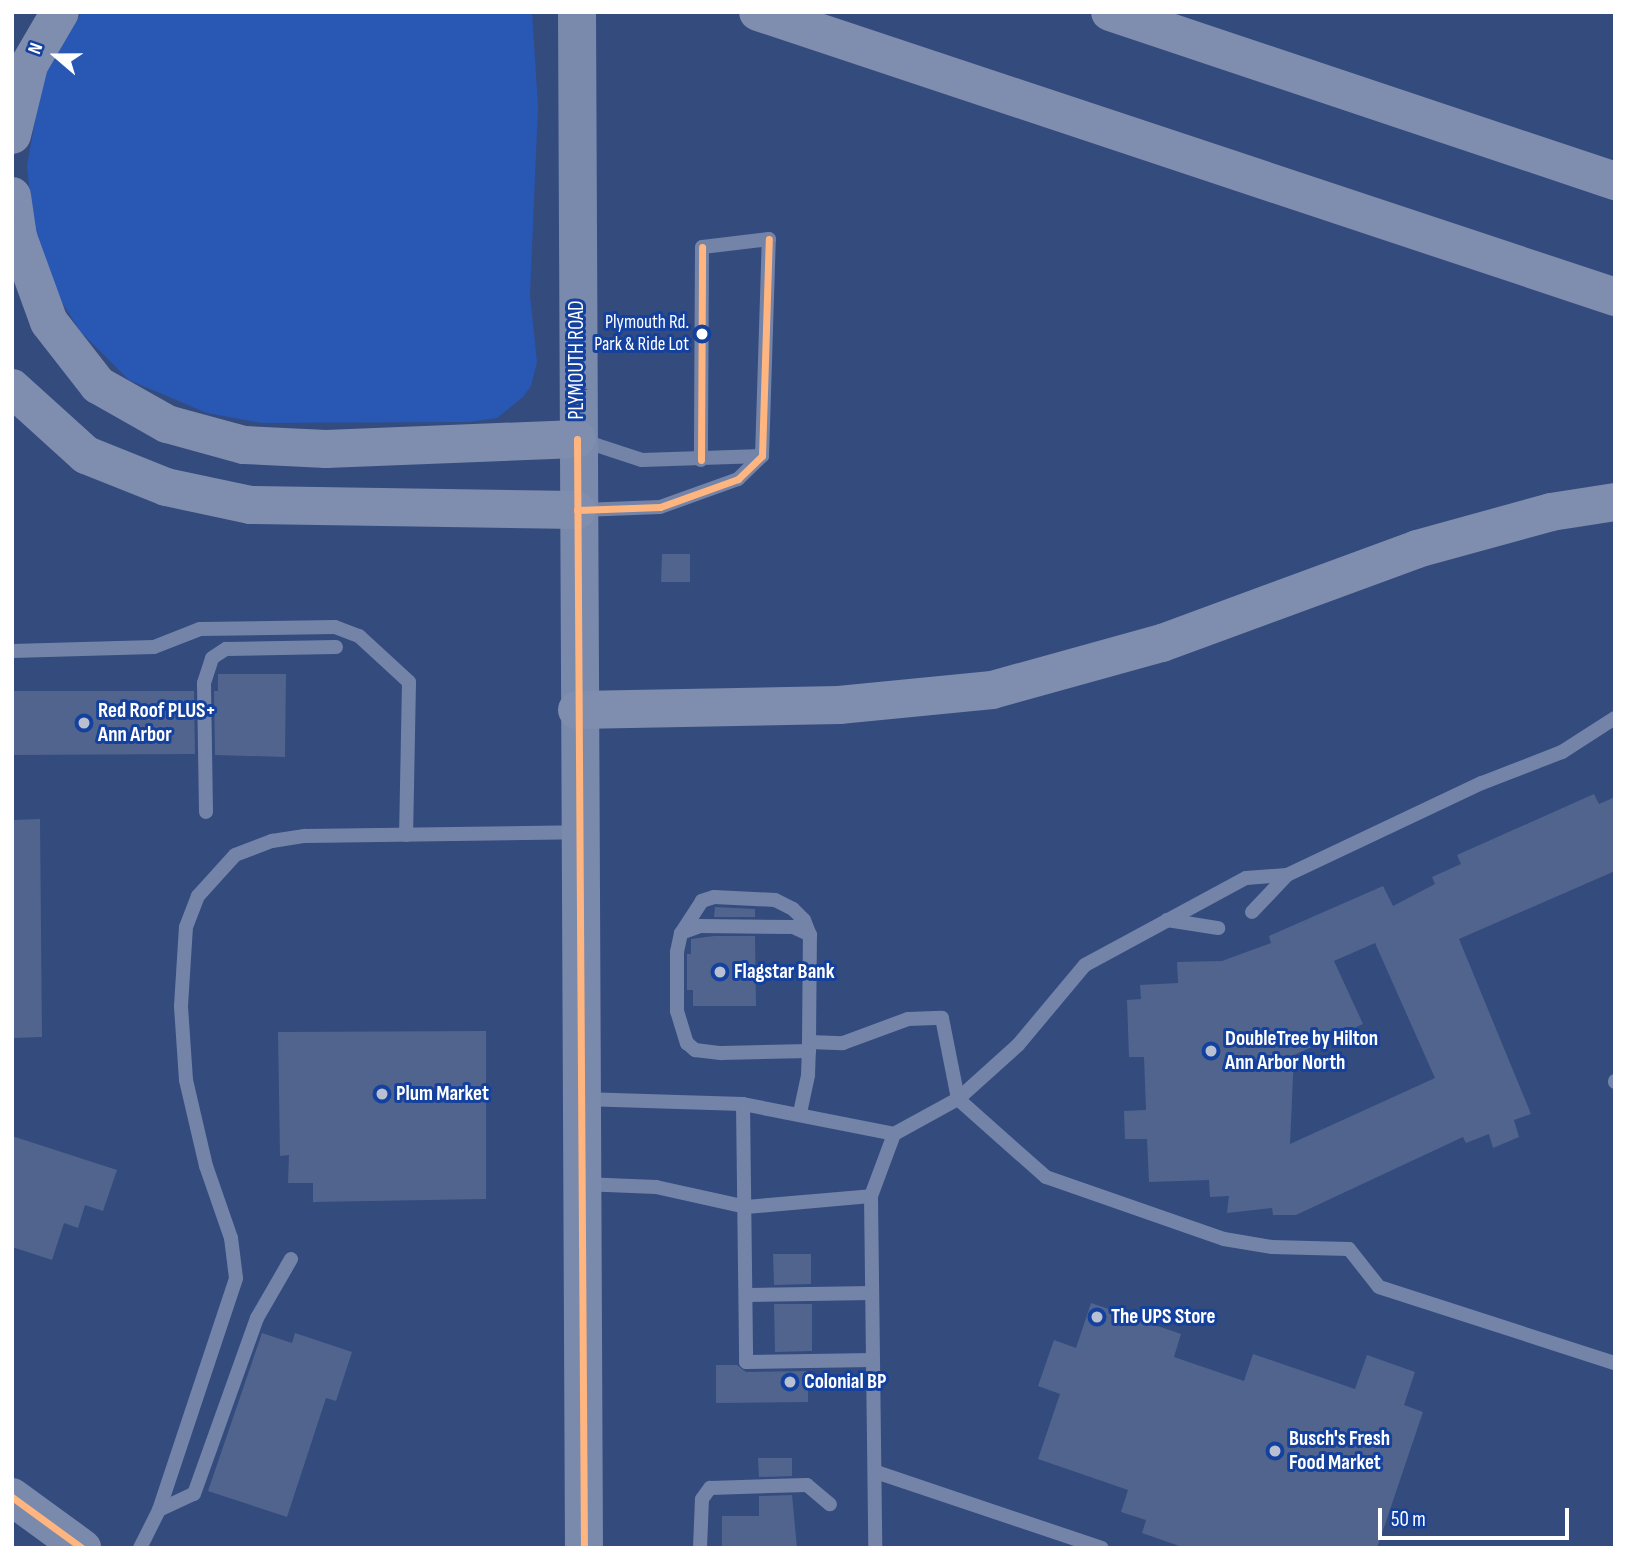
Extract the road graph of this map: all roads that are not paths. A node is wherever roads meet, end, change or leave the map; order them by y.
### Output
1 (60, 12) edge
2 (578, 12) edge
3 (758, 12) edge
4 (1110, 12) edge
5 (12, 135) edge
6 (1615, 181) edge
7 (12, 196) edge
8 (1615, 297) edge
9 (12, 388) edge
10 (577, 439) junction
11 (762, 456) junction
12 (701, 460) junction
13 (1615, 502) edge
14 (577, 510) junction
15 (337, 647) dead end
16 (12, 651) edge
17 (577, 710) junction
18 (1615, 718) edge
19 (206, 812) dead end
20 (578, 832) junction
21 (406, 835) junction
22 (1287, 875) junction
23 (1252, 912) dead end
24 (1167, 920) junction
25 (1218, 928) dead end
26 (681, 933) junction
27 (810, 935) junction
28 (809, 1046) junction
29 (958, 1098) junction
30 (580, 1100) junction
31 (743, 1104) junction
32 (800, 1113) junction
33 (894, 1134) junction
34 (581, 1184) junction
35 (871, 1196) junction
36 (746, 1207) junction
37 (291, 1259) dead end
38 (872, 1293) junction
39 (747, 1295) junction
40 (873, 1360) junction
41 (1615, 1363) edge
42 (876, 1472) junction
43 (12, 1497) edge
44 (830, 1504) dead end
45 (159, 1510) junction
46 (82, 1548) edge
47 (140, 1548) edge
48 (584, 1548) edge
49 (700, 1548) edge
50 (875, 1548) edge
51 (1102, 1548) edge

1 - 5 highway
2 - 10 main road, PLYMOUTH ROAD
3 - 8 highway
4 - 6 highway
7 - 10 highway
9 - 14 highway
10 - 12 lane
10 - 14 main road, PLYMOUTH ROAD
11 - 12 lane
11 - 12 lane
11 - 14 lane
13 - 17 highway
14 - 17 main road, PLYMOUTH ROAD
15 - 19 lane
16 - 21 lane
17 - 20 main road, PLYMOUTH ROAD
18 - 22 lane
20 - 21 lane
20 - 30 main road, PLYMOUTH ROAD
21 - 45 lane
22 - 23 lane
22 - 24 lane
24 - 25 lane
24 - 29 lane
26 - 27 lane
26 - 27 lane
26 - 28 lane
27 - 28 lane
28 - 29 lane
28 - 32 lane
29 - 33 lane
29 - 41 lane
30 - 31 lane
30 - 34 main road, PLYMOUTH ROAD
31 - 32 lane
31 - 36 lane
32 - 33 lane
33 - 35 lane
34 - 36 lane
34 - 48 main road, PLYMOUTH ROAD
35 - 36 lane
35 - 38 lane
36 - 39 lane
37 - 45 lane
38 - 39 lane
38 - 40 lane
39 - 40 lane
40 - 42 lane
42 - 50 lane
42 - 51 lane
43 - 46 main road
44 - 49 lane
45 - 47 lane

